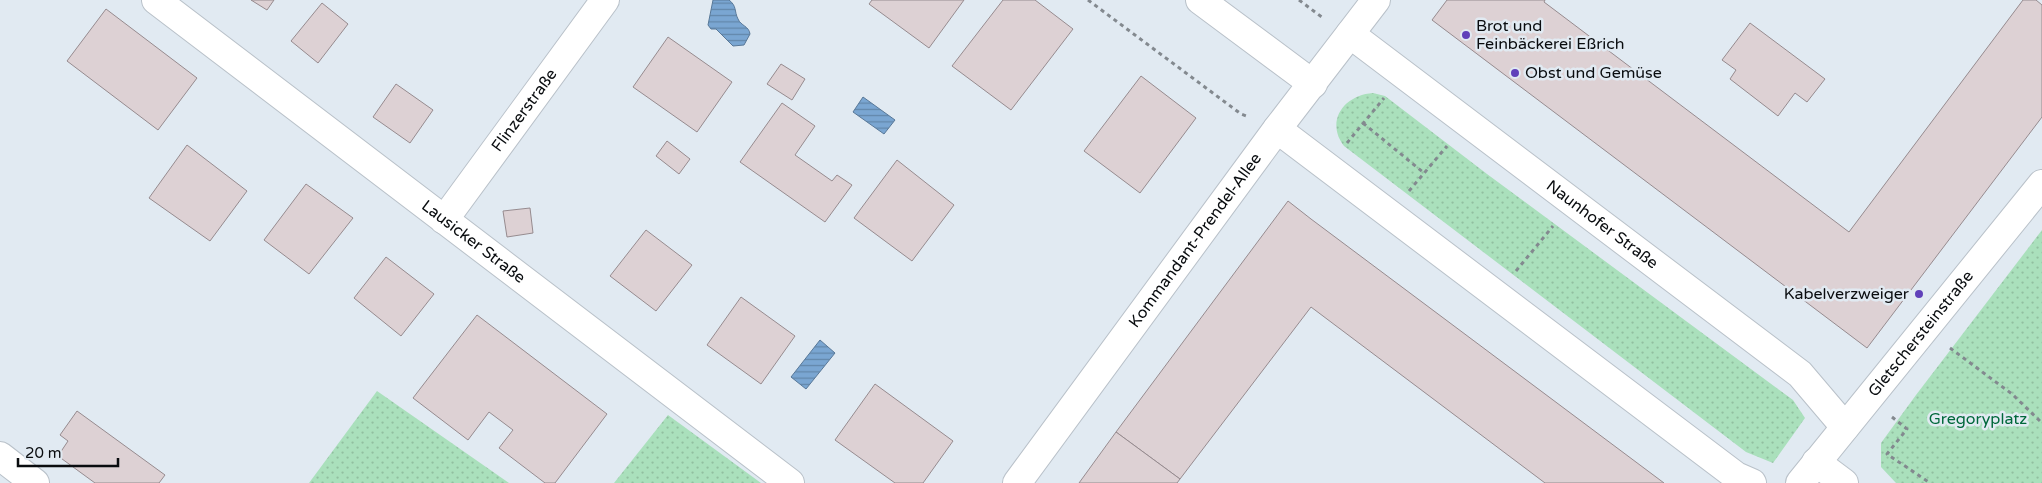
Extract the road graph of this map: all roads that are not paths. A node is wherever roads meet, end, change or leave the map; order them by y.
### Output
1 (156, 0) edge
2 (605, 0) edge
3 (1200, 0) edge
4 (1376, 0) edge
5 (1350, 34) junction
6 (1313, 84) junction
7 (1277, 129) junction
8 (2042, 184) edge
9 (444, 220) junction
10 (1845, 427) junction
11 (0, 456) edge
12 (1816, 462) junction
13 (35, 483) edge
14 (790, 483) edge
15 (1017, 483) edge
16 (1752, 483) edge
17 (1800, 483) edge
18 (1844, 483) edge

1 - 9 street, Lausicker Straße
2 - 9 street, Flinzerstraße
3 - 6 street
4 - 5 street, Kommandant-Prendel-Allee
5 - 6 street, Kommandant-Prendel-Allee
5 - 10 street, Naunhofer Straße
6 - 7 street, Kommandant-Prendel-Allee
7 - 15 street, Kommandant-Prendel-Allee
7 - 16 street
8 - 10 street, Gletschersteinstraße
9 - 14 street, Lausicker Straße
10 - 12 street, Gletschersteinstraße
11 - 13 street
12 - 17 street, Gletschersteinstraße
12 - 18 street

